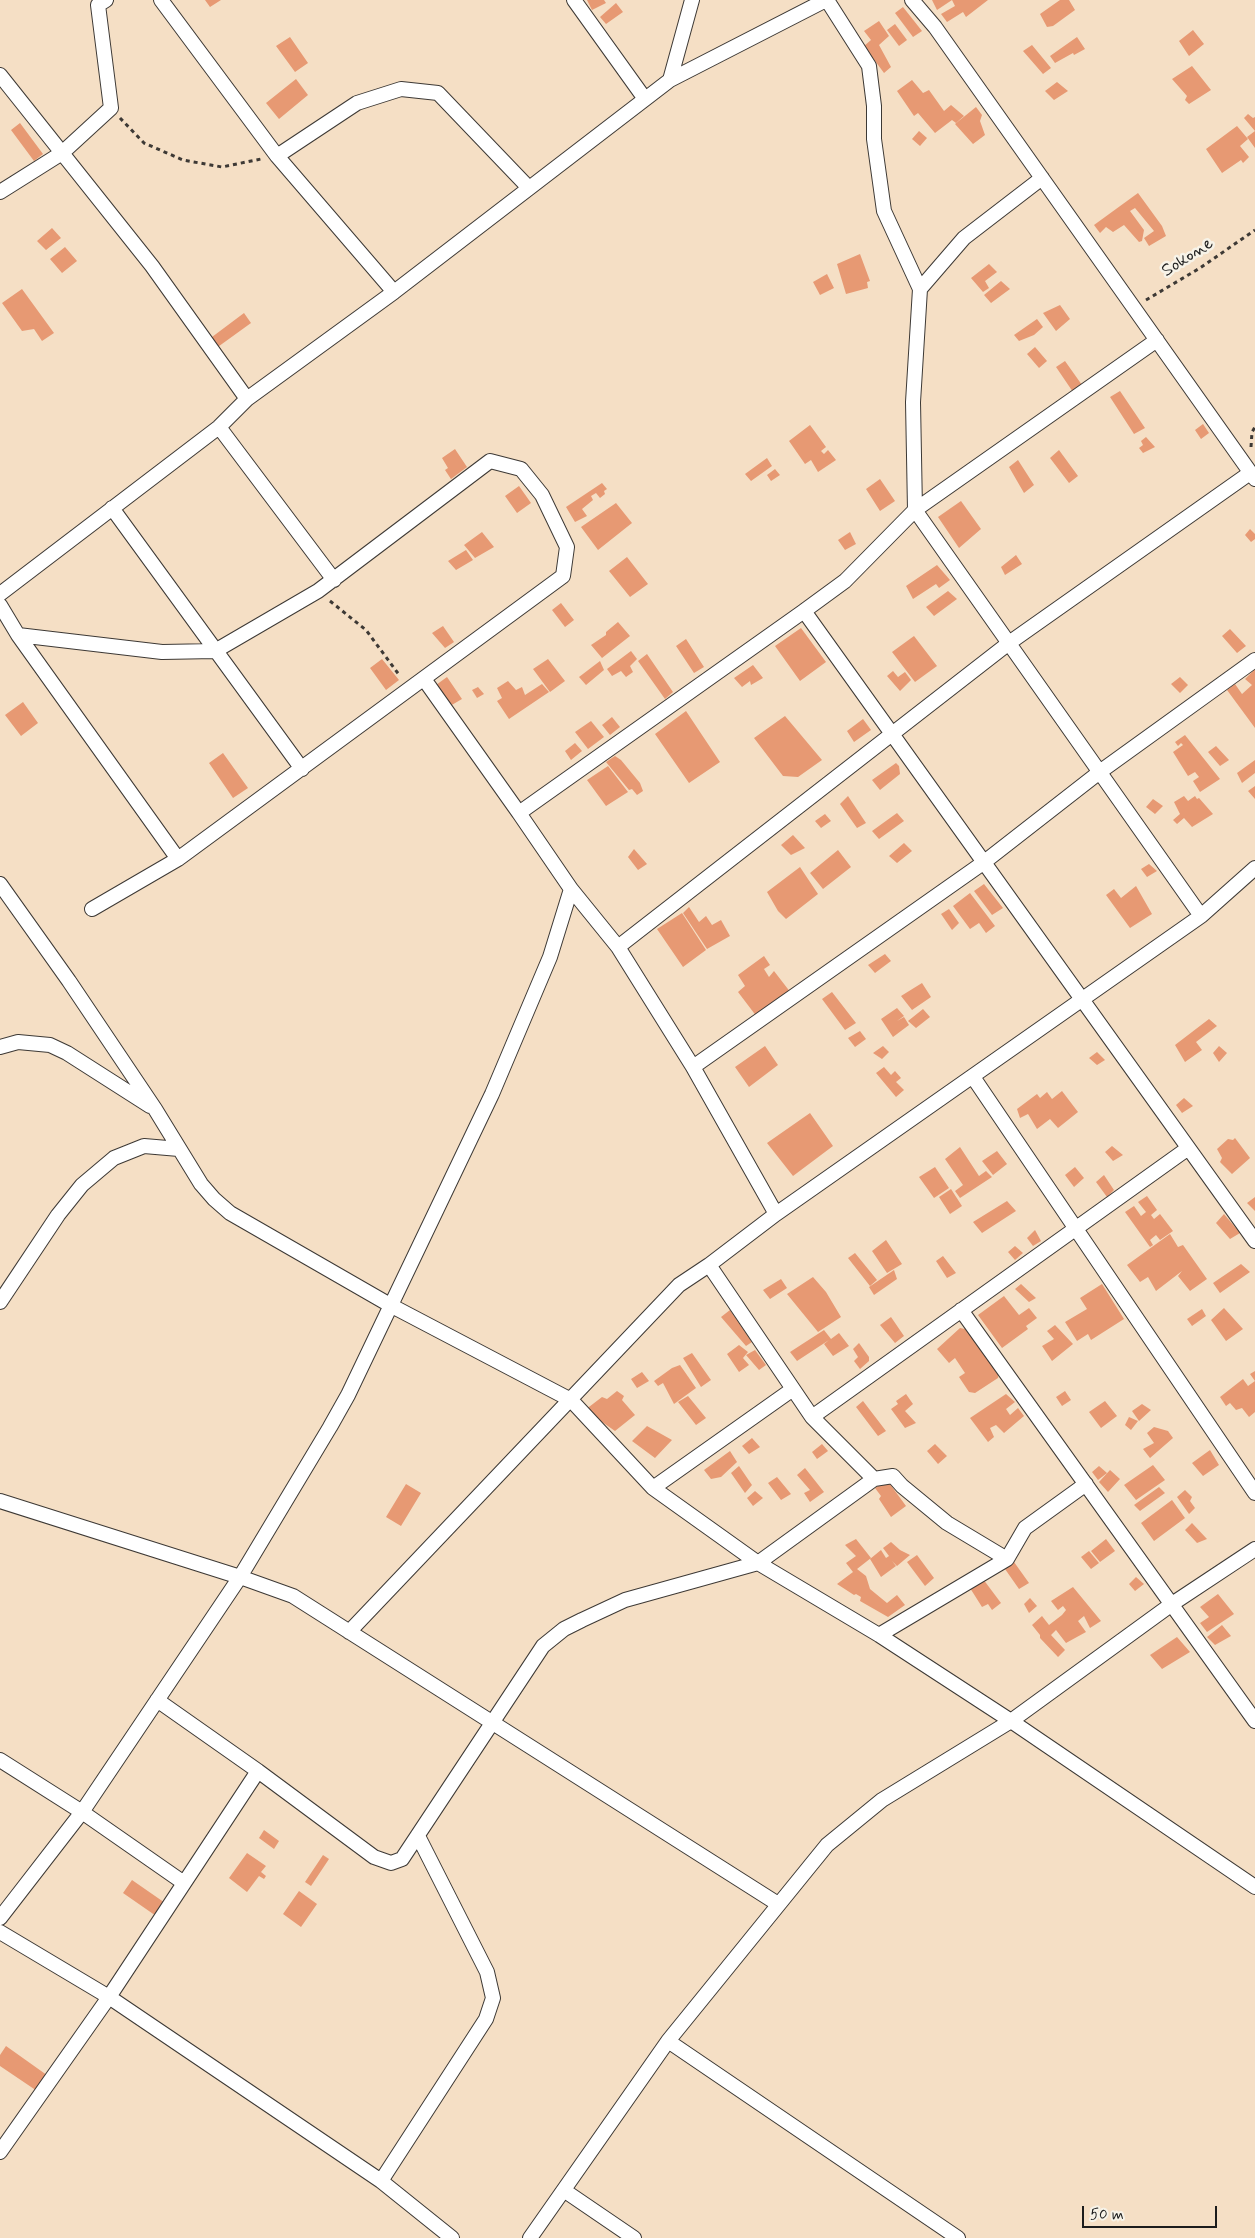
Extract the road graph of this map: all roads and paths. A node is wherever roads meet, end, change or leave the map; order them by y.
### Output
1 (161, 0) edge
2 (574, 0) edge
3 (692, 0) edge
4 (826, 0) edge
5 (912, 0) edge
6 (100, 2) edge
7 (0, 76) edge
8 (670, 80) junction
9 (645, 99) junction
10 (112, 108) junction
11 (62, 153) junction
12 (277, 156) junction
13 (1042, 178) junction
14 (528, 188) junction
15 (0, 192) edge
16 (1255, 230) edge
17 (920, 289) junction
18 (394, 292) junction
19 (1134, 308) junction
20 (1157, 340) junction
21 (247, 399) junction
22 (219, 427) junction
23 (1253, 476) edge
24 (112, 508) junction
25 (915, 510) junction
26 (334, 580) junction
27 (318, 592) junction
28 (0, 594) edge
29 (0, 605) edge
30 (804, 611) junction
31 (18, 635) junction
32 (1009, 643) junction
33 (215, 651) junction
34 (1255, 660) edge
35 (424, 679) junction
36 (411, 688) junction
37 (891, 734) junction
38 (302, 769) junction
39 (1101, 771) junction
40 (519, 813) junction
41 (178, 859) junction
42 (983, 863) junction
43 (1255, 868) edge
44 (0, 884) edge
45 (571, 889) junction
46 (92, 909) dead end
47 (1201, 916) junction
48 (618, 948) junction
49 (1081, 1001) junction
50 (0, 1047) edge
51 (693, 1067) junction
52 (973, 1077) junction
53 (155, 1109) junction
54 (179, 1149) junction
55 (1187, 1149) junction
56 (776, 1214) junction
57 (1075, 1228) junction
58 (1255, 1241) edge
59 (709, 1265) junction
60 (0, 1302) edge
61 (390, 1305) junction
62 (960, 1310) junction
63 (793, 1389) junction
64 (571, 1400) junction
65 (812, 1416) junction
66 (874, 1479) junction
67 (1086, 1484) junction
68 (653, 1488) junction
69 (1255, 1493) edge
70 (0, 1501) edge
71 (1255, 1548) edge
72 (1007, 1559) junction
73 (758, 1562) junction
74 (240, 1577) junction
75 (1172, 1604) junction
76 (349, 1632) junction
77 (879, 1635) junction
78 (157, 1700) junction
79 (1011, 1721) junction
80 (494, 1722) junction
81 (1255, 1722) edge
82 (0, 1760) edge
83 (258, 1771) junction
84 (82, 1812) junction
85 (418, 1836) junction
86 (184, 1883) junction
87 (1255, 1887) edge
88 (778, 1904) junction
89 (0, 1918) edge
90 (0, 1932) edge
91 (108, 1997) junction
92 (668, 2041) junction
93 (0, 2152) edge
94 (381, 2181) junction
95 (565, 2191) junction
96 (452, 2238) edge
97 (530, 2238) edge
98 (634, 2238) edge
99 (958, 2238) edge

1 - 12 street
2 - 9 street
3 - 8 street
4 - 8 street
4 - 17 street
5 - 13 street
6 - 10 street
7 - 11 street
8 - 9 street
9 - 14 street
10 - 11 street
10 - 12 path
11 - 15 street
11 - 21 street
12 - 14 street
12 - 18 street
13 - 17 street
13 - 19 street
14 - 18 street
16 - 19 path, Sokone
17 - 25 street
18 - 21 street
19 - 20 street
20 - 23 street
20 - 25 street
21 - 22 street
22 - 24 street
22 - 26 street
23 - 32 street
24 - 28 street
24 - 33 street
25 - 30 street
25 - 32 street
26 - 27 street
26 - 35 street
27 - 33 street
27 - 36 path
29 - 31 street
30 - 37 street
30 - 40 street
31 - 33 street
31 - 41 street
32 - 37 street
32 - 39 street
33 - 38 street
34 - 39 street
35 - 36 street
35 - 40 street
36 - 38 street
37 - 42 street
37 - 48 street
38 - 41 street
39 - 42 street
39 - 47 street
40 - 45 street
41 - 46 street
42 - 49 street
42 - 51 street
43 - 47 street
44 - 53 street
45 - 48 street
45 - 61 street
47 - 49 street
48 - 51 street
49 - 52 street
49 - 55 street
50 - 53 street
51 - 56 street
52 - 56 street
52 - 57 street
53 - 54 street
54 - 60 street
54 - 61 street
55 - 57 street
55 - 58 street
56 - 59 street
57 - 62 street
57 - 69 street
59 - 63 street
59 - 64 street
61 - 64 street
61 - 74 street
62 - 65 street
62 - 67 street
63 - 65 street
63 - 68 street
64 - 68 street
64 - 76 street
65 - 66 street
66 - 72 street
66 - 73 street
67 - 72 street
67 - 75 street
68 - 73 street
70 - 74 street
71 - 75 street
72 - 77 street
73 - 77 street
73 - 80 street
74 - 76 street
74 - 78 street
75 - 79 street
75 - 81 street
76 - 80 street
77 - 79 street
78 - 83 street
78 - 84 street
79 - 87 street
79 - 88 street
80 - 85 street
80 - 88 street
82 - 84 street
83 - 85 street
83 - 86 street
84 - 86 street
84 - 89 street
85 - 94 street
86 - 91 street
88 - 92 street
90 - 91 street
91 - 93 street
91 - 94 street
92 - 95 street
92 - 99 street
94 - 96 street
95 - 97 street
95 - 98 street

